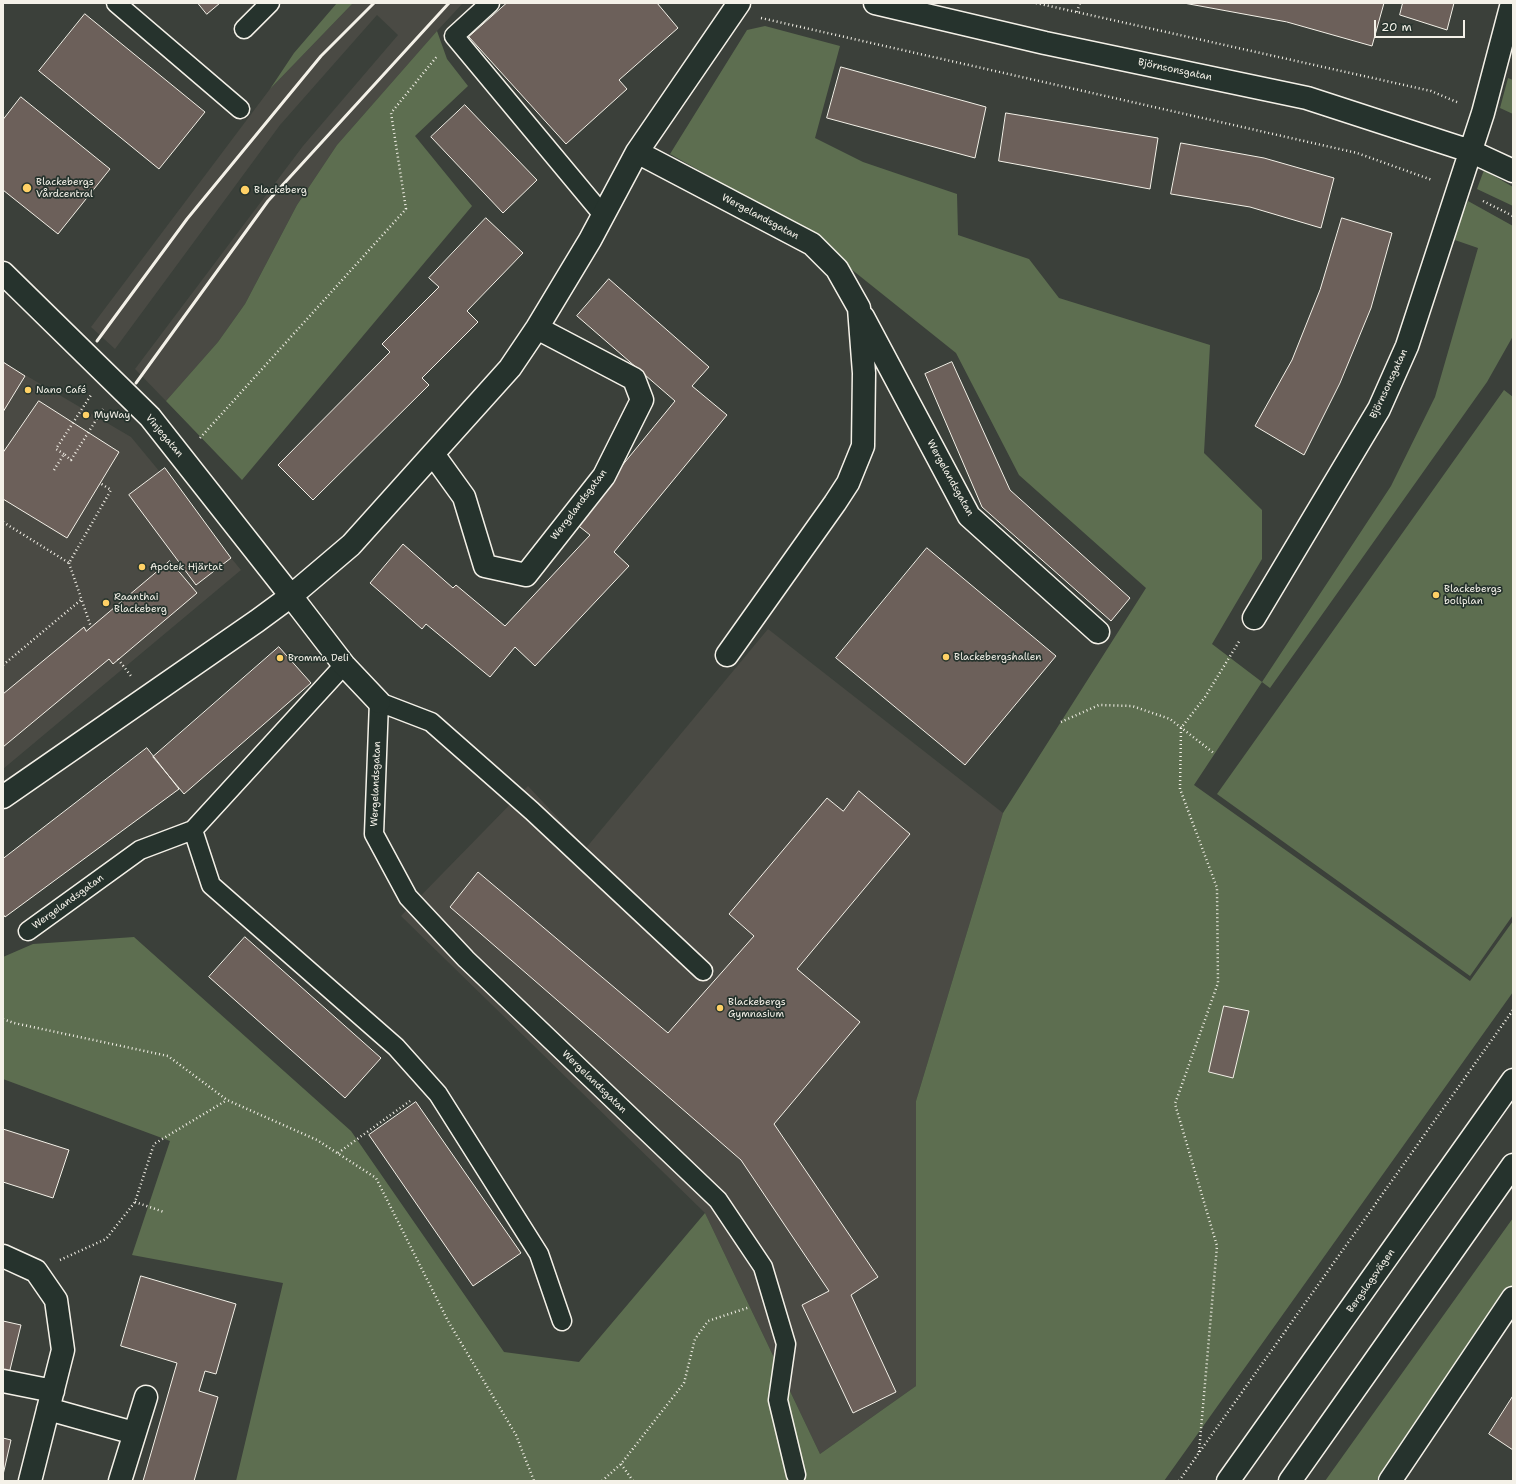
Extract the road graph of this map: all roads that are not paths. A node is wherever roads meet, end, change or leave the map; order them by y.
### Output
1 (116, 3) edge
2 (270, 3) edge
3 (490, 3) edge
4 (876, 3) edge
5 (1512, 3) edge
6 (737, 7) edge
7 (244, 29) dead end
8 (240, 109) dead end
9 (1470, 151) junction
10 (637, 152) junction
11 (1513, 171) edge
12 (603, 215) junction
13 (3, 273) edge
14 (859, 308) junction
15 (537, 328) junction
16 (433, 454) junction
17 (291, 596) junction
18 (1254, 618) road end
19 (1098, 632) dead end
20 (727, 655) dead end
21 (344, 665) junction
22 (379, 702) junction
23 (3, 797) edge
24 (193, 830) junction
25 (28, 931) dead end
26 (704, 971) dead end
27 (1513, 1080) edge
28 (1513, 1165) edge
29 (3, 1256) edge
30 (1513, 1298) edge
31 (562, 1321) dead end
32 (3, 1381) edge
33 (146, 1397) dead end
34 (50, 1400) junction
35 (134, 1433) junction
36 (796, 1475) dead end
37 (30, 1481) edge
38 (120, 1481) edge
39 (1228, 1481) edge
40 (1290, 1481) edge
41 (1390, 1481) edge

1 - 8 lane
2 - 7 lane
3 - 12 lane
4 - 9 street, Björnsonsgatan
5 - 9 street, Björnsonsgatan
6 - 10 street
9 - 11 street, Björnsonsgatan
9 - 18 street, Björnsonsgatan
10 - 12 street
10 - 14 street, Wergelandsgatan
12 - 15 street
13 - 17 street, Vinjegatan
14 - 19 street, Wergelandsgatan
14 - 20 street, Wergelandsgatan
15 - 16 street
15 - 16 street, Wergelandsgatan
16 - 17 street
17 - 21 street
17 - 23 street
21 - 22 street
21 - 24 lane, Wergelandsgatan
22 - 26 lane
22 - 36 lane, Wergelandsgatan
24 - 25 lane, Wergelandsgatan
24 - 31 lane
27 - 39 street, Bergslagsvägen
28 - 40 street
29 - 34 street
30 - 41 street
32 - 34 street
33 - 35 street
34 - 35 street
34 - 37 street
35 - 38 street

